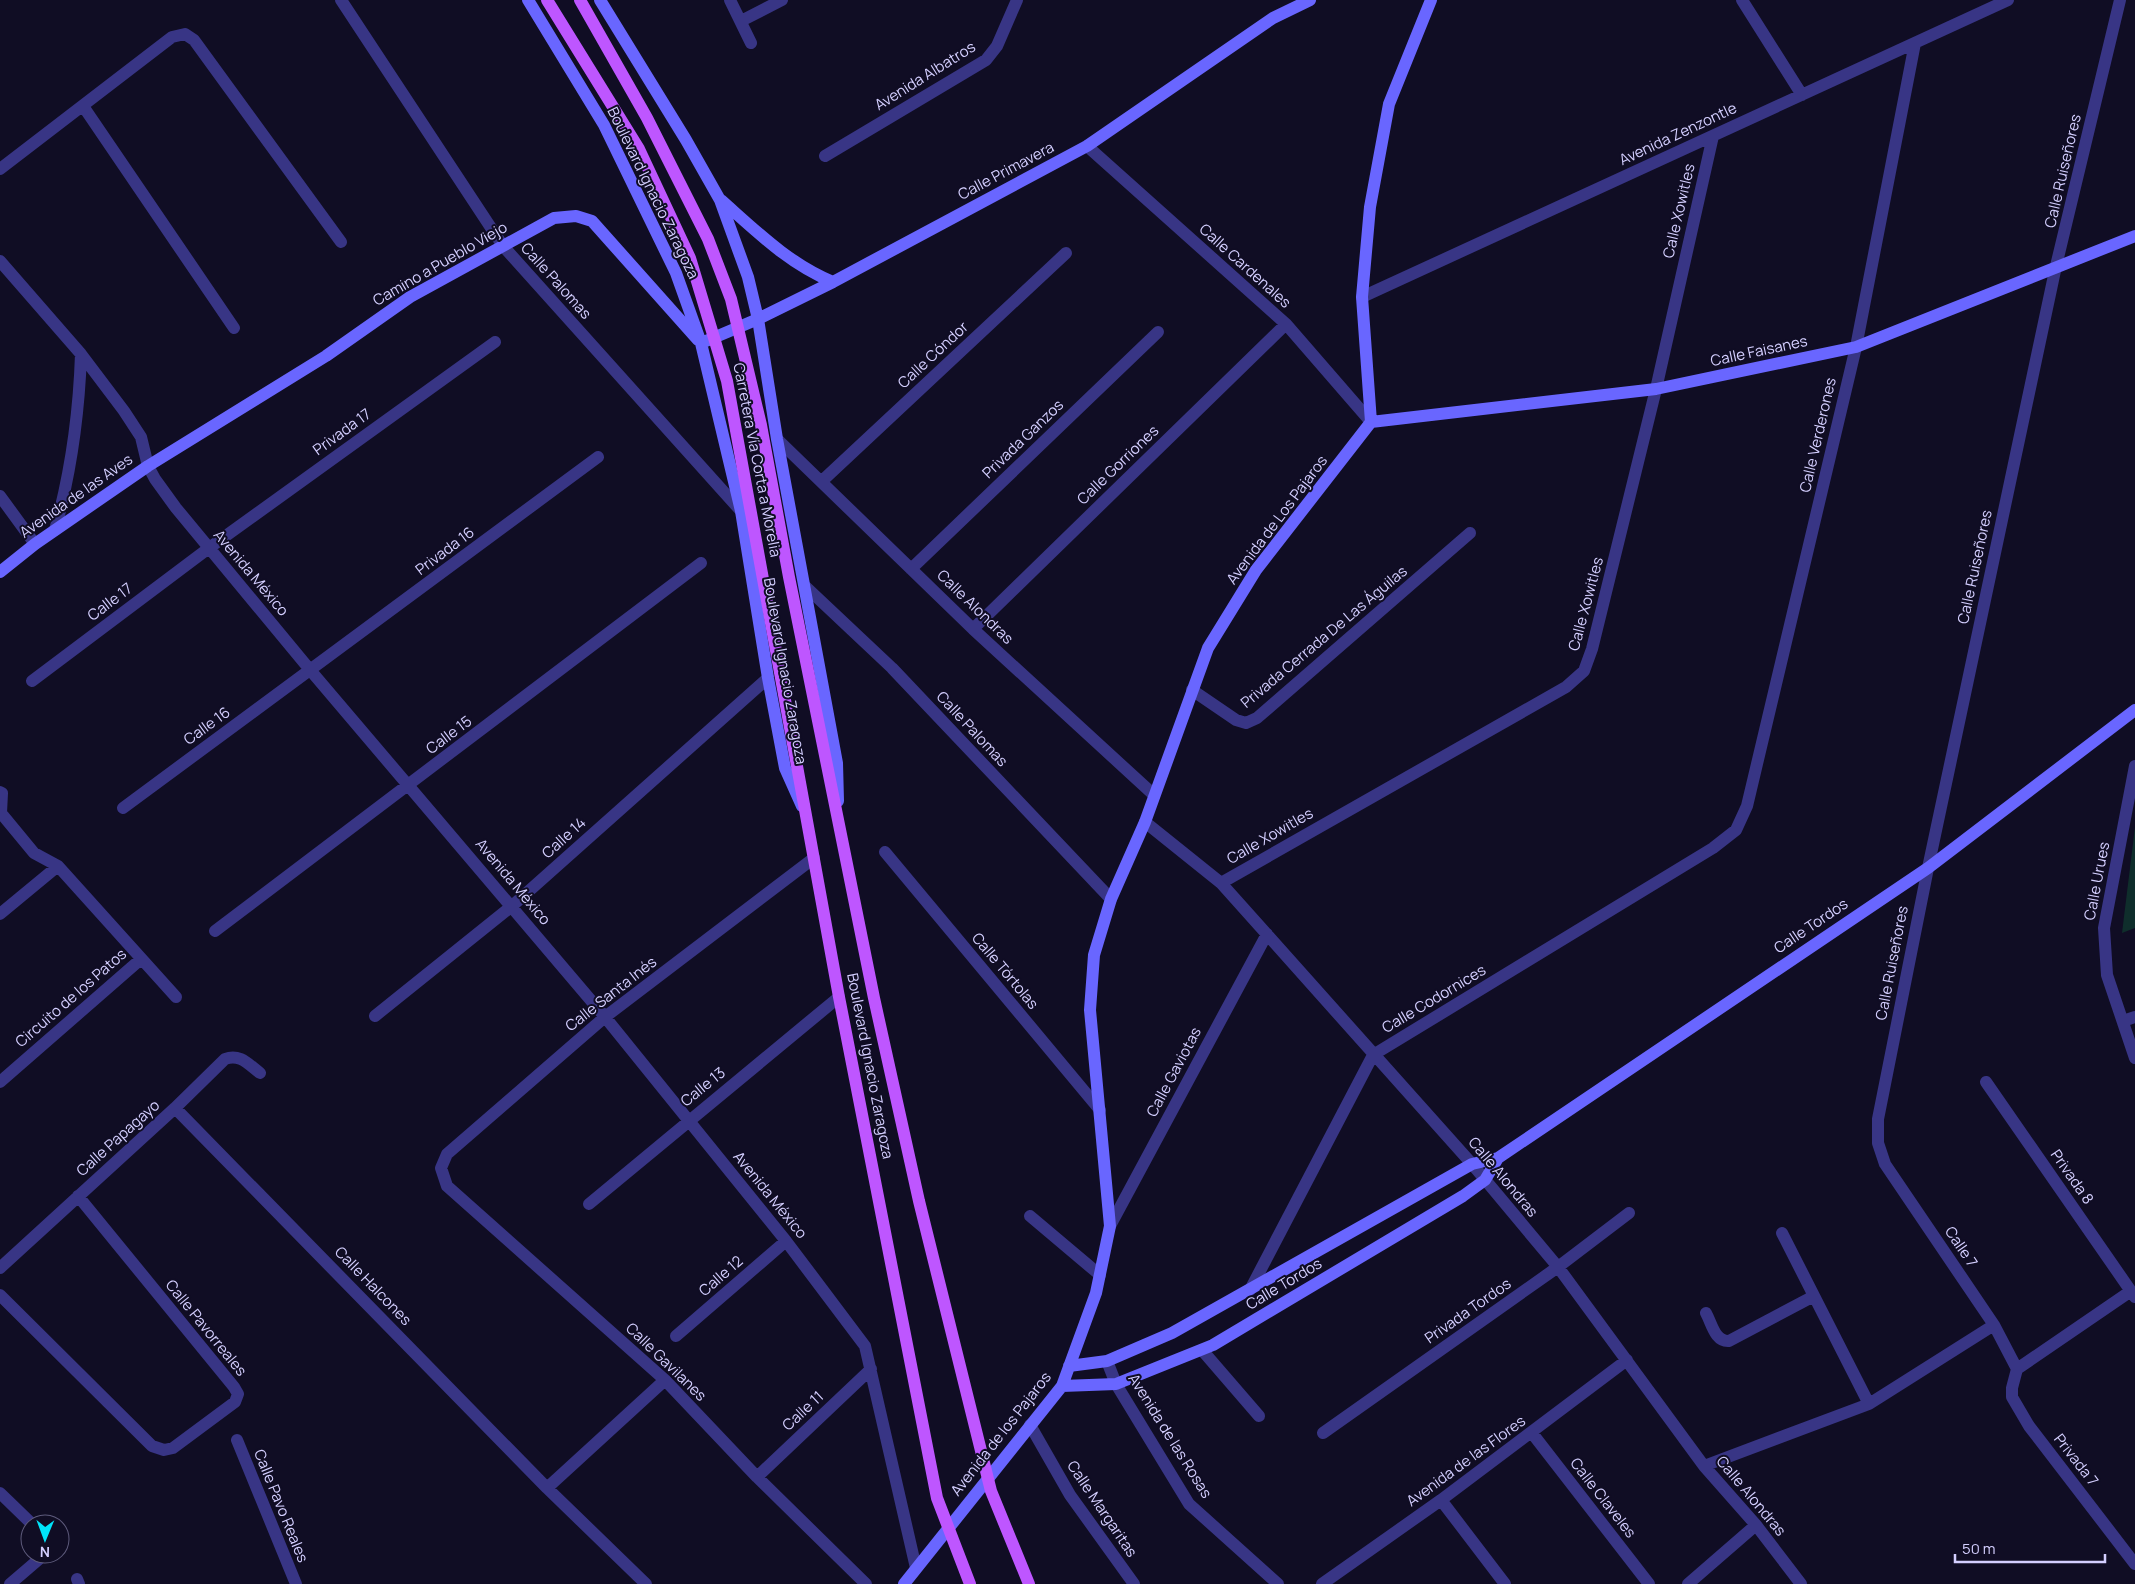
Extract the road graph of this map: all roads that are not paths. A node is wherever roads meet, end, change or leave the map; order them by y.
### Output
1 (342, 0) edge
2 (528, 0) edge
3 (547, 0) edge
4 (580, 0) edge
5 (600, 0) edge
6 (730, 0) edge
7 (782, 0) edge
8 (1018, 0) edge
9 (1310, 0) edge
10 (1431, 0) edge
11 (1742, 0) edge
12 (2006, 0) edge
13 (2120, 0) edge
14 (741, 21) junction
15 (751, 43) dead end
16 (1915, 43) junction
17 (1802, 95) junction
18 (83, 106) junction
19 (1713, 136) junction
20 (1087, 146) junction
21 (824, 156) dead end
22 (0, 169) edge
23 (720, 200) junction
24 (2135, 236) edge
25 (341, 242) dead end
26 (503, 246) junction
27 (1066, 253) dead end
28 (0, 261) edge
29 (2056, 266) junction
30 (833, 282) junction
31 (1362, 297) junction
32 (758, 319) junction
33 (1286, 324) junction
34 (234, 328) dead end
35 (1158, 332) dead end
36 (495, 342) dead end
37 (701, 343) junction
38 (1856, 347) junction
39 (81, 354) junction
40 (1656, 389) junction
41 (1371, 422) junction
42 (777, 439) junction
43 (598, 458) dead end
44 (148, 466) junction
45 (822, 481) junction
46 (0, 496) edge
47 (741, 511) junction
48 (55, 530) junction
49 (1470, 533) dead end
50 (35, 544) junction
51 (209, 548) junction
52 (701, 563) dead end
53 (911, 569) junction
54 (0, 572) edge
55 (806, 587) junction
56 (973, 629) junction
57 (311, 671) junction
58 (768, 678) junction
59 (32, 681) dead end
60 (1192, 690) junction
61 (2135, 710) edge
62 (2135, 766) edge
63 (410, 785) junction
64 (1, 792) edge
65 (1154, 795) junction
66 (123, 808) dead end
67 (806, 815) junction
68 (838, 816) junction
69 (1145, 822) junction
70 (1736, 830) joint
71 (885, 852) dead end
72 (814, 858) junction
73 (58, 866) junction
74 (1928, 868) junction
75 (1221, 882) junction
76 (1110, 898) junction
77 (512, 906) junction
78 (0, 914) edge
79 (215, 932) dead end
80 (1267, 934) junction
81 (141, 959) junction
82 (176, 997) dead end
83 (839, 997) junction
84 (375, 1016) dead end
85 (605, 1017) junction
86 (2129, 1019) edge
87 (1373, 1055) junction
88 (2135, 1058) edge
89 (260, 1074) dead end
90 (0, 1082) edge
91 (1986, 1082) dead end
92 (175, 1108) junction
93 (1100, 1110) junction
94 (689, 1120) junction
95 (1878, 1143) joint
96 (1498, 1158) junction
97 (1472, 1164) junction
98 (442, 1168) joint
99 (1484, 1180) junction
100 (78, 1196) junction
101 (589, 1204) dead end
102 (1629, 1213) dead end
103 (1030, 1216) dead end
104 (1110, 1226) junction
105 (1782, 1233) dead end
106 (786, 1240) junction
107 (1558, 1267) junction
108 (0, 1268) edge
109 (1100, 1275) junction
110 (1250, 1290) junction
111 (2133, 1294) edge
112 (0, 1295) edge
113 (1814, 1296) junction
114 (1706, 1313) dead end
115 (1994, 1326) junction
116 (676, 1336) dead end
117 (1202, 1350) junction
118 (1627, 1360) junction
119 (1107, 1361) junction
120 (1069, 1366) junction
121 (871, 1369) junction
122 (2017, 1369) junction
123 (665, 1380) junction
124 (1116, 1384) junction
125 (1062, 1386) junction
126 (1869, 1404) junction
127 (1259, 1416) dead end
128 (1030, 1425) junction
129 (1323, 1433) dead end
130 (1532, 1433) junction
131 (237, 1440) dead end
132 (1704, 1466) junction
133 (757, 1477) junction
134 (547, 1488) junction
135 (0, 1493) edge
136 (1441, 1500) junction
137 (22, 1514) edge
138 (1756, 1525) junction
139 (33, 1564) edge
140 (2135, 1564) edge
141 (916, 1568) junction
142 (10, 1584) edge
143 (296, 1584) edge
144 (646, 1584) edge
145 (866, 1584) edge
146 (904, 1584) edge
147 (970, 1584) edge
148 (1029, 1584) edge
149 (1134, 1584) edge
150 (1278, 1584) edge
151 (1322, 1584) edge
152 (1506, 1584) edge
153 (1648, 1584) edge
154 (1688, 1584) edge
155 (1801, 1584) edge

1 - 26 street, Calle Palomas
2 - 37 street, Boulevard Ignacio Zaragoza
3 - 67 main road, Carretera Vía Corta a Morelia
4 - 68 main road, Carretera Vía Corta a Morelia
5 - 23 street, Boulevard Ignacio Zaragoza
6 - 14 street
7 - 14 street
8 - 21 street, Avenida Albatros
9 - 20 street, Calle Primavera
10 - 31 street
11 - 17 street
12 - 16 street, Avenida Zenzontle
13 - 29 street, Calle Ruiseñores
14 - 15 street
16 - 17 street, Avenida Zenzontle
16 - 38 street, Calle Verderones
17 - 19 street, Avenida Zenzontle
18 - 22 street
18 - 25 street
18 - 34 street
19 - 31 street, Avenida Zenzontle
19 - 40 street, Calle Xowitles
20 - 30 street, Calle Primavera
20 - 33 street, Calle Cardenales
23 - 30 street
23 - 32 street, Boulevard Ignacio Zaragoza
24 - 29 street, Calle Faisanes
26 - 37 street, Camino a Pueblo Viejo
26 - 44 street, Camino a Pueblo Viejo
26 - 47 street, Calle Palomas
27 - 45 street, Calle Cóndor
28 - 39 street, Avenida México
29 - 38 street, Calle Faisanes
29 - 74 street, Calle Ruiseñores
30 - 32 street, Calle Primavera
31 - 41 street
32 - 37 street, Calle Primavera
32 - 42 street, Boulevard Ignacio Zaragoza
33 - 41 street, Calle Cardenales
33 - 56 street, Calle Gorriones
35 - 53 street, Privada Ganzos
36 - 51 street, Privada 17
37 - 47 street, Boulevard Ignacio Zaragoza
38 - 40 street, Calle Faisanes
38 - 70 street, Calle Verderones
39 - 44 street, Avenida México
39 - 48 street
40 - 41 street, Calle Faisanes
40 - 75 street, Calle Xowitles
41 - 60 street, Avenida de Los Pajaros
42 - 45 street, Calle Alondras
42 - 55 street, Boulevard Ignacio Zaragoza
43 - 57 street, Privada 16
44 - 48 street, Avenida de las Aves
44 - 51 street, Avenida México
45 - 53 street, Calle Alondras
46 - 50 street
47 - 58 street, Boulevard Ignacio Zaragoza
48 - 50 street, Avenida de las Aves
49 - 60 street, Privada Cerrada De Las Águilas
50 - 54 street, Avenida de las Aves
51 - 57 street, Avenida México
51 - 59 street, Calle 17
52 - 63 street, Calle 15
53 - 56 street, Calle Alondras
55 - 68 street, Boulevard Ignacio Zaragoza
55 - 76 street, Calle Palomas
56 - 65 street, Calle Alondras
57 - 63 street, Avenida México
57 - 66 street, Calle 16
58 - 67 street, Boulevard Ignacio Zaragoza
58 - 77 street, Calle 14
60 - 65 street, Avenida de Los Pajaros
61 - 74 street, Calle Tordos
62 - 86 street, Calle Urues
63 - 77 street, Avenida México
63 - 79 street, Calle 15
64 - 73 street, Circuito de los Patos
65 - 69 street, Avenida de Los Pajaros
67 - 72 main road, Boulevard Ignacio Zaragoza
68 - 148 main road, Boulevard Ignacio Zaragoza
69 - 75 street, Calle Alondras
69 - 76 street, Avenida de Los Pajaros
70 - 87 street, Calle Codornices
71 - 93 street, Calle Tórtolas
72 - 83 main road, Boulevard Ignacio Zaragoza
72 - 85 street, Calle Santa Inés
73 - 78 street
73 - 81 street, Circuito de los Patos
74 - 95 street, Calle Ruiseñores
74 - 96 street, Calle Tordos
75 - 80 street, Calle Alondras
76 - 93 street, Avenida de Los Pajaros
77 - 84 street, Calle 14
77 - 85 street, Avenida México
80 - 87 street, Calle Alondras
80 - 104 street, Calle Gaviotas
81 - 82 street, Circuito de los Patos
81 - 90 street, Circuito de los Patos
83 - 94 street, Calle 13
83 - 147 main road, Boulevard Ignacio Zaragoza
85 - 94 street, Avenida México
85 - 98 street, Calle Santa Inés
86 - 88 street, Calle Urues
87 - 97 street, Calle Alondras
87 - 110 street
89 - 92 street, Calle Papagayo
91 - 111 street, Privada 8
92 - 100 street, Calle Papagayo
92 - 134 street, Calle Halcones
93 - 104 street, Avenida de los Pajaros
94 - 101 street, Calle 13
94 - 106 street, Avenida México
95 - 115 street, Calle 7
96 - 97 street, Calle Tordos
96 - 99 street, Calle Tordos
97 - 99 street, Calle Alondras
97 - 110 street, Calle Tordos
98 - 123 street, Calle Gavilanes
99 - 107 street, Calle Alondras
99 - 117 street, Calle Tordos
100 - 108 street, Calle Papagayo
100 - 112 street, Calle Pavorreales
102 - 107 street, Privada Tordos
103 - 109 street
104 - 109 street, Avenida de los Pajaros
105 - 113 street
106 - 116 street, Calle 12
106 - 121 street, Avenida México
107 - 118 street, Calle Alondras
107 - 129 street, Privada Tordos
109 - 120 street, Avenida de los Pajaros
110 - 119 street, Calle Tordos
111 - 122 street
113 - 114 street
113 - 126 street
115 - 122 street, Calle 7
115 - 126 street
117 - 124 street, Calle Tordos
117 - 127 street
118 - 130 street, Avenida de las Flores
118 - 132 street, Calle Alondras
119 - 120 street, Calle Tordos
119 - 124 street, Avenida de las Rosas
120 - 125 street, Avenida de los Pajaros
121 - 133 street, Calle 11
121 - 141 street, Avenida México
122 - 140 street, Privada 7
123 - 133 street, Calle Gavilanes
123 - 134 street
124 - 125 street, Calle Tordos
124 - 150 street, Avenida de las Rosas
125 - 128 street, Avenida de los Pajaros
126 - 132 street
128 - 141 street, Avenida de los Pajaros
128 - 149 street, Calle Margaritas
130 - 136 street, Avenida de las Flores
130 - 153 street, Calle Claveles
131 - 143 street, Calle Pavo Reales
132 - 138 street, Calle Alondras
133 - 145 street, Calle Gavilanes
134 - 144 street, Calle Halcones
135 - 137 street
136 - 151 street, Avenida de las Flores
136 - 152 street
138 - 154 street
138 - 155 street, Calle Alondras
139 - 142 street
141 - 146 street, Avenida de los Pajaros

